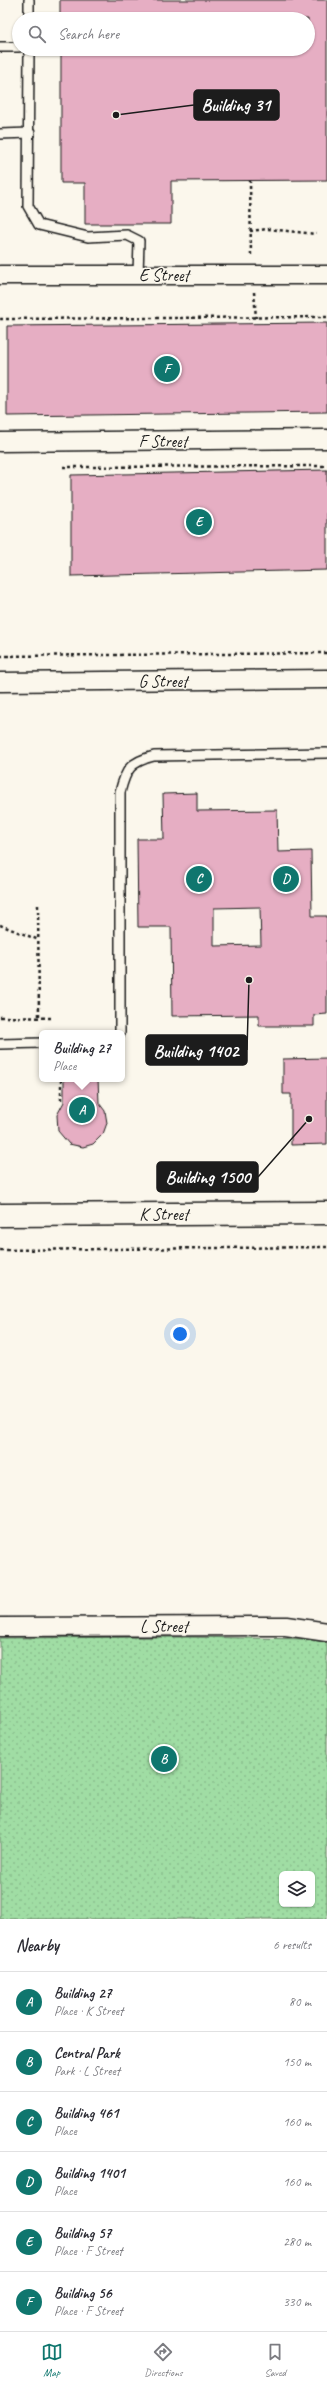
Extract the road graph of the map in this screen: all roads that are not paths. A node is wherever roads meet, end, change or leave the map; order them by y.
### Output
1 (29, 0) edge
2 (29, 12) edge
3 (12, 47) edge
4 (0, 48) edge
5 (29, 56) edge
6 (30, 133) junction
7 (0, 134) edge
8 (0, 275) edge
9 (138, 275) junction
10 (327, 275) edge
11 (327, 439) edge
12 (0, 442) edge
13 (327, 679) edge
14 (0, 682) edge
15 (327, 753) edge
16 (120, 1030) edge
17 (39, 1043) edge
18 (0, 1044) edge
19 (327, 1213) edge
20 (0, 1215) edge
21 (0, 1627) edge
22 (327, 1632) edge

1 - 2 lane
3 - 4 lane
5 - 6 lane
6 - 7 lane
6 - 9 lane
8 - 9 street, E Street
9 - 10 street, E Street
11 - 12 street, F Street
13 - 14 street, G Street
15 - 16 lane
17 - 18 lane
19 - 20 street, K Street
21 - 22 street, L Street

